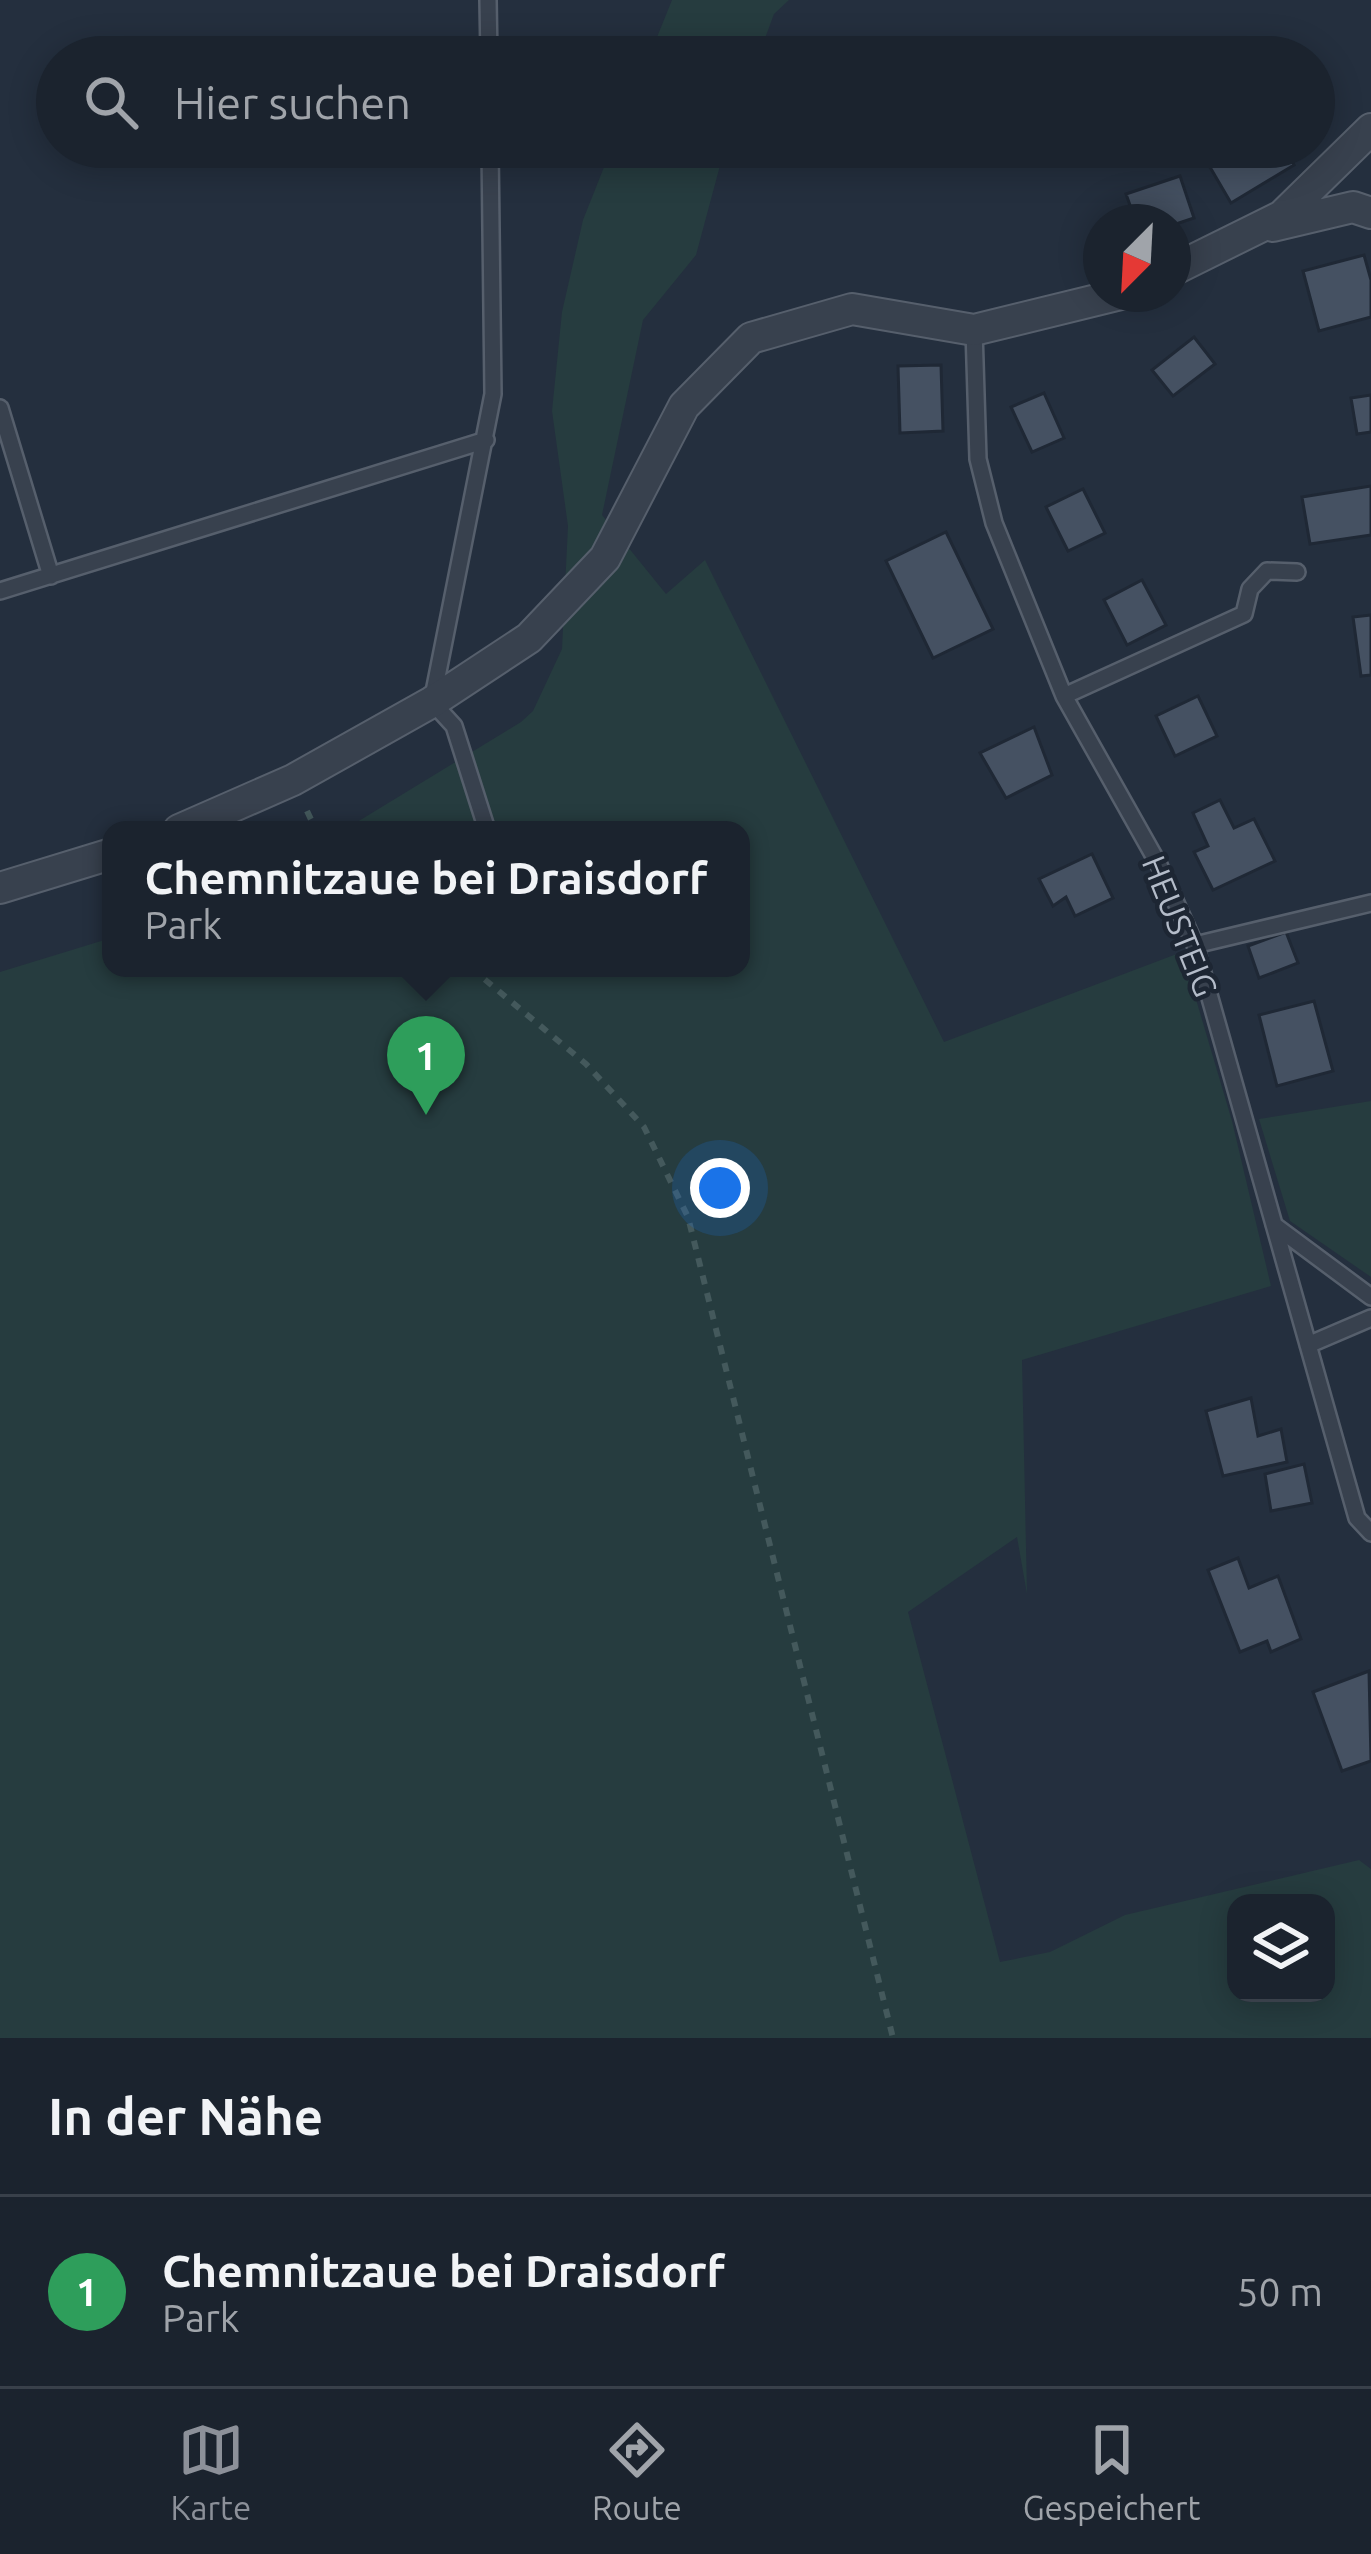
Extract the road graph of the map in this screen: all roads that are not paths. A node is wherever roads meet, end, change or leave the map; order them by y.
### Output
1 (488, 0) edge
2 (489, 36) edge
3 (1371, 129) edge
4 (1335, 164) edge
5 (490, 168) edge
6 (1331, 168) edge
7 (1371, 213) edge
8 (1275, 223) junction
9 (1191, 262) edge
10 (1083, 303) edge
11 (974, 329) junction
12 (0, 408) edge
13 (486, 440) junction
14 (1297, 572) dead end
15 (52, 576) junction
16 (0, 591) edge
17 (1064, 696) junction
18 (432, 702) junction
19 (200, 821) edge
20 (484, 821) edge
21 (102, 857) edge
22 (0, 888) edge
23 (1371, 903) edge
24 (1195, 945) junction
25 (1274, 1225) junction
26 (1371, 1297) edge
27 (1371, 1318) edge
28 (1308, 1345) junction
29 (1371, 1533) edge

1 - 2 lane
3 - 4 street
5 - 13 lane
6 - 8 street
7 - 8 street
8 - 9 street
10 - 11 street
11 - 17 lane, HEUSTEIG
11 - 18 street
12 - 15 lane
13 - 15 lane
13 - 18 lane
14 - 17 lane
15 - 16 lane
17 - 24 lane, HEUSTEIG
18 - 19 street
18 - 20 lane
21 - 22 street
23 - 24 lane
24 - 25 lane, HEUSTEIG
25 - 26 lane
25 - 28 lane, HEUSTEIG
27 - 28 lane
28 - 29 lane, HEUSTEIG

